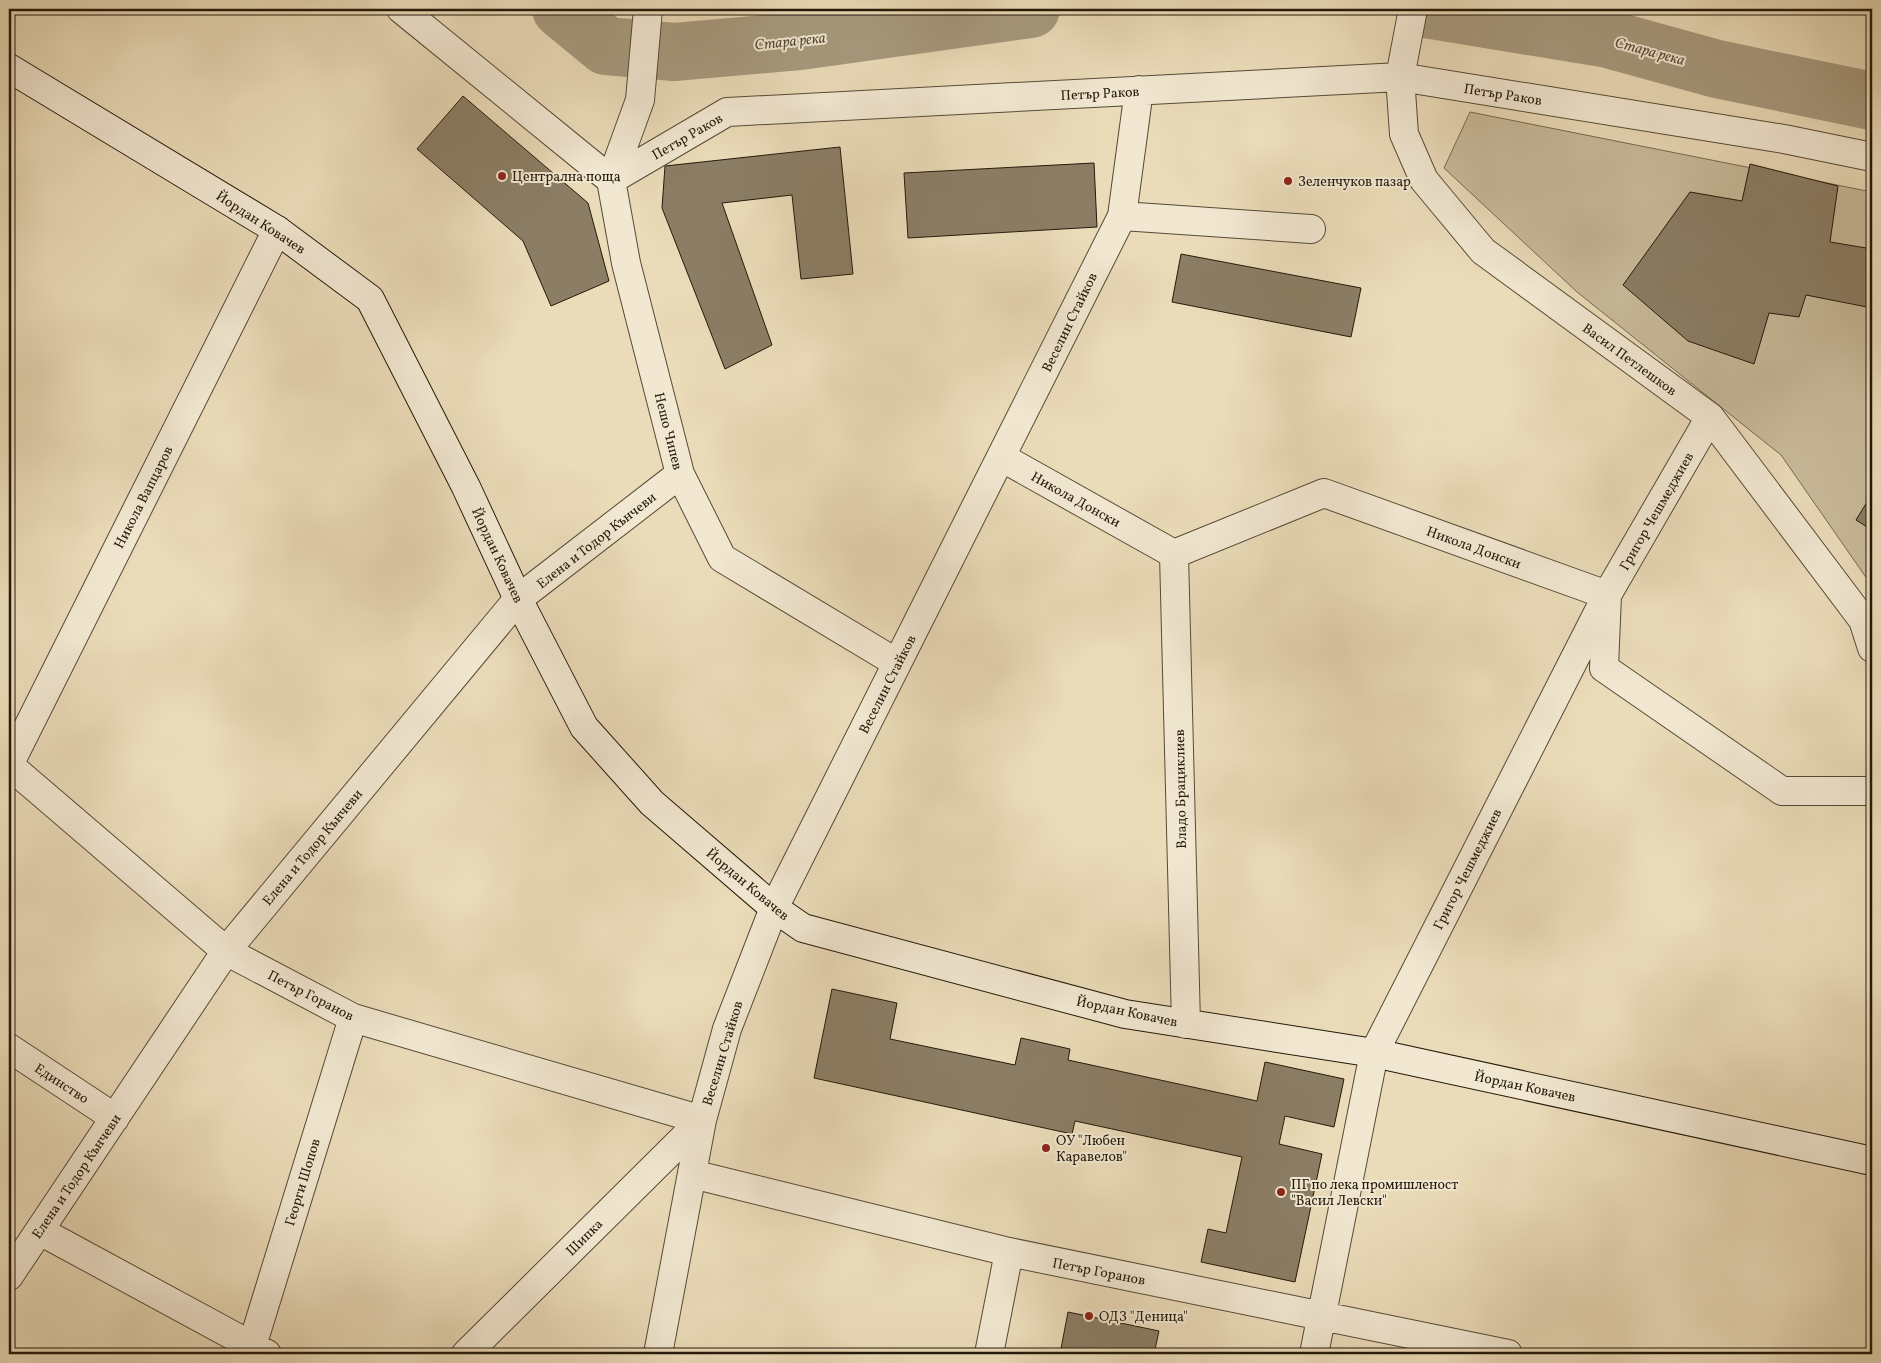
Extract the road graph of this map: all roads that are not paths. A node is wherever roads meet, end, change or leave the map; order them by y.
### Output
1 (401, 9) edge
2 (648, 9) edge
3 (1412, 9) edge
4 (9, 68) edge
5 (1400, 77) junction
6 (1139, 90) junction
7 (1872, 157) edge
8 (611, 180) junction
9 (1122, 216) junction
10 (1311, 229) dead end
11 (277, 230) junction
12 (1710, 417) junction
13 (1001, 458) junction
14 (680, 474) junction
15 (1174, 554) junction
16 (1607, 595) junction
17 (518, 599) junction
18 (1872, 648) edge
19 (896, 663) junction
20 (9, 765) edge
21 (1872, 791) edge
22 (774, 908) junction
23 (226, 951) junction
24 (353, 1018) junction
25 (1186, 1024) junction
26 (9, 1048) edge
27 (1374, 1053) junction
28 (115, 1118) junction
29 (702, 1120) junction
30 (1872, 1161) edge
31 (692, 1174) junction
32 (40, 1231) junction
33 (1010, 1252) junction
34 (9, 1276) edge
35 (1322, 1316) junction
36 (260, 1350) edge
37 (466, 1354) edge
38 (658, 1354) edge
39 (988, 1354) edge
40 (1314, 1354) edge
41 (1508, 1354) edge

1 - 8 street
2 - 8 street
3 - 5 street, Васил Петлешков
4 - 11 street, Йордан Ковачев
5 - 6 street, Петър Раков
5 - 7 street, Петър Раков
5 - 12 street, Васил Петлешков
6 - 8 street, Петър Раков
6 - 9 street, Веселин Стайков
8 - 14 street, Нешо Чипев
9 - 10 street
9 - 13 street, Веселин Стайков
11 - 17 street, Йордан Ковачев
11 - 20 street, Никола Вапцаров
12 - 16 street, Григор Чешмеджиев
12 - 18 street, Васил Петлешков
13 - 15 street, Никола Донски
13 - 19 street, Веселин Стайков
14 - 17 street, Елена и Тодор Кънчеви
14 - 19 street, Нешо Чипев
15 - 16 street, Никола Донски
15 - 25 street, Владо Брациклиев
16 - 21 street
16 - 27 street, Григор Чешмеджиев
17 - 22 street, Йордан Ковачев
17 - 23 street, Елена и Тодор Кънчеви
19 - 22 street, Веселин Стайков
20 - 23 street, Петър Горанов
22 - 25 street, Йордан Ковачев
22 - 29 street, Веселин Стайков
23 - 24 street, Петър Горанов
23 - 28 street, Елена и Тодор Кънчеви
24 - 29 street, Петър Горанов
24 - 36 street, Георги Шопов
25 - 27 street, Йордан Ковачев
26 - 28 street, Единство
27 - 30 street, Йордан Ковачев
27 - 35 street, Григор Чешмеджиев
28 - 32 street, Елена и Тодор Кънчеви
29 - 31 street, Веселин Стайков
29 - 37 street, Шипка
31 - 33 street, Петър Горанов
31 - 38 street, Веселин Стайков
32 - 34 street, Елена и Тодор Кънчеви
32 - 36 street, Георги Шопов
33 - 35 street, Петър Горанов
33 - 39 street
35 - 40 street, Григор Чешмеджиев
35 - 41 street, Петър Горанов

